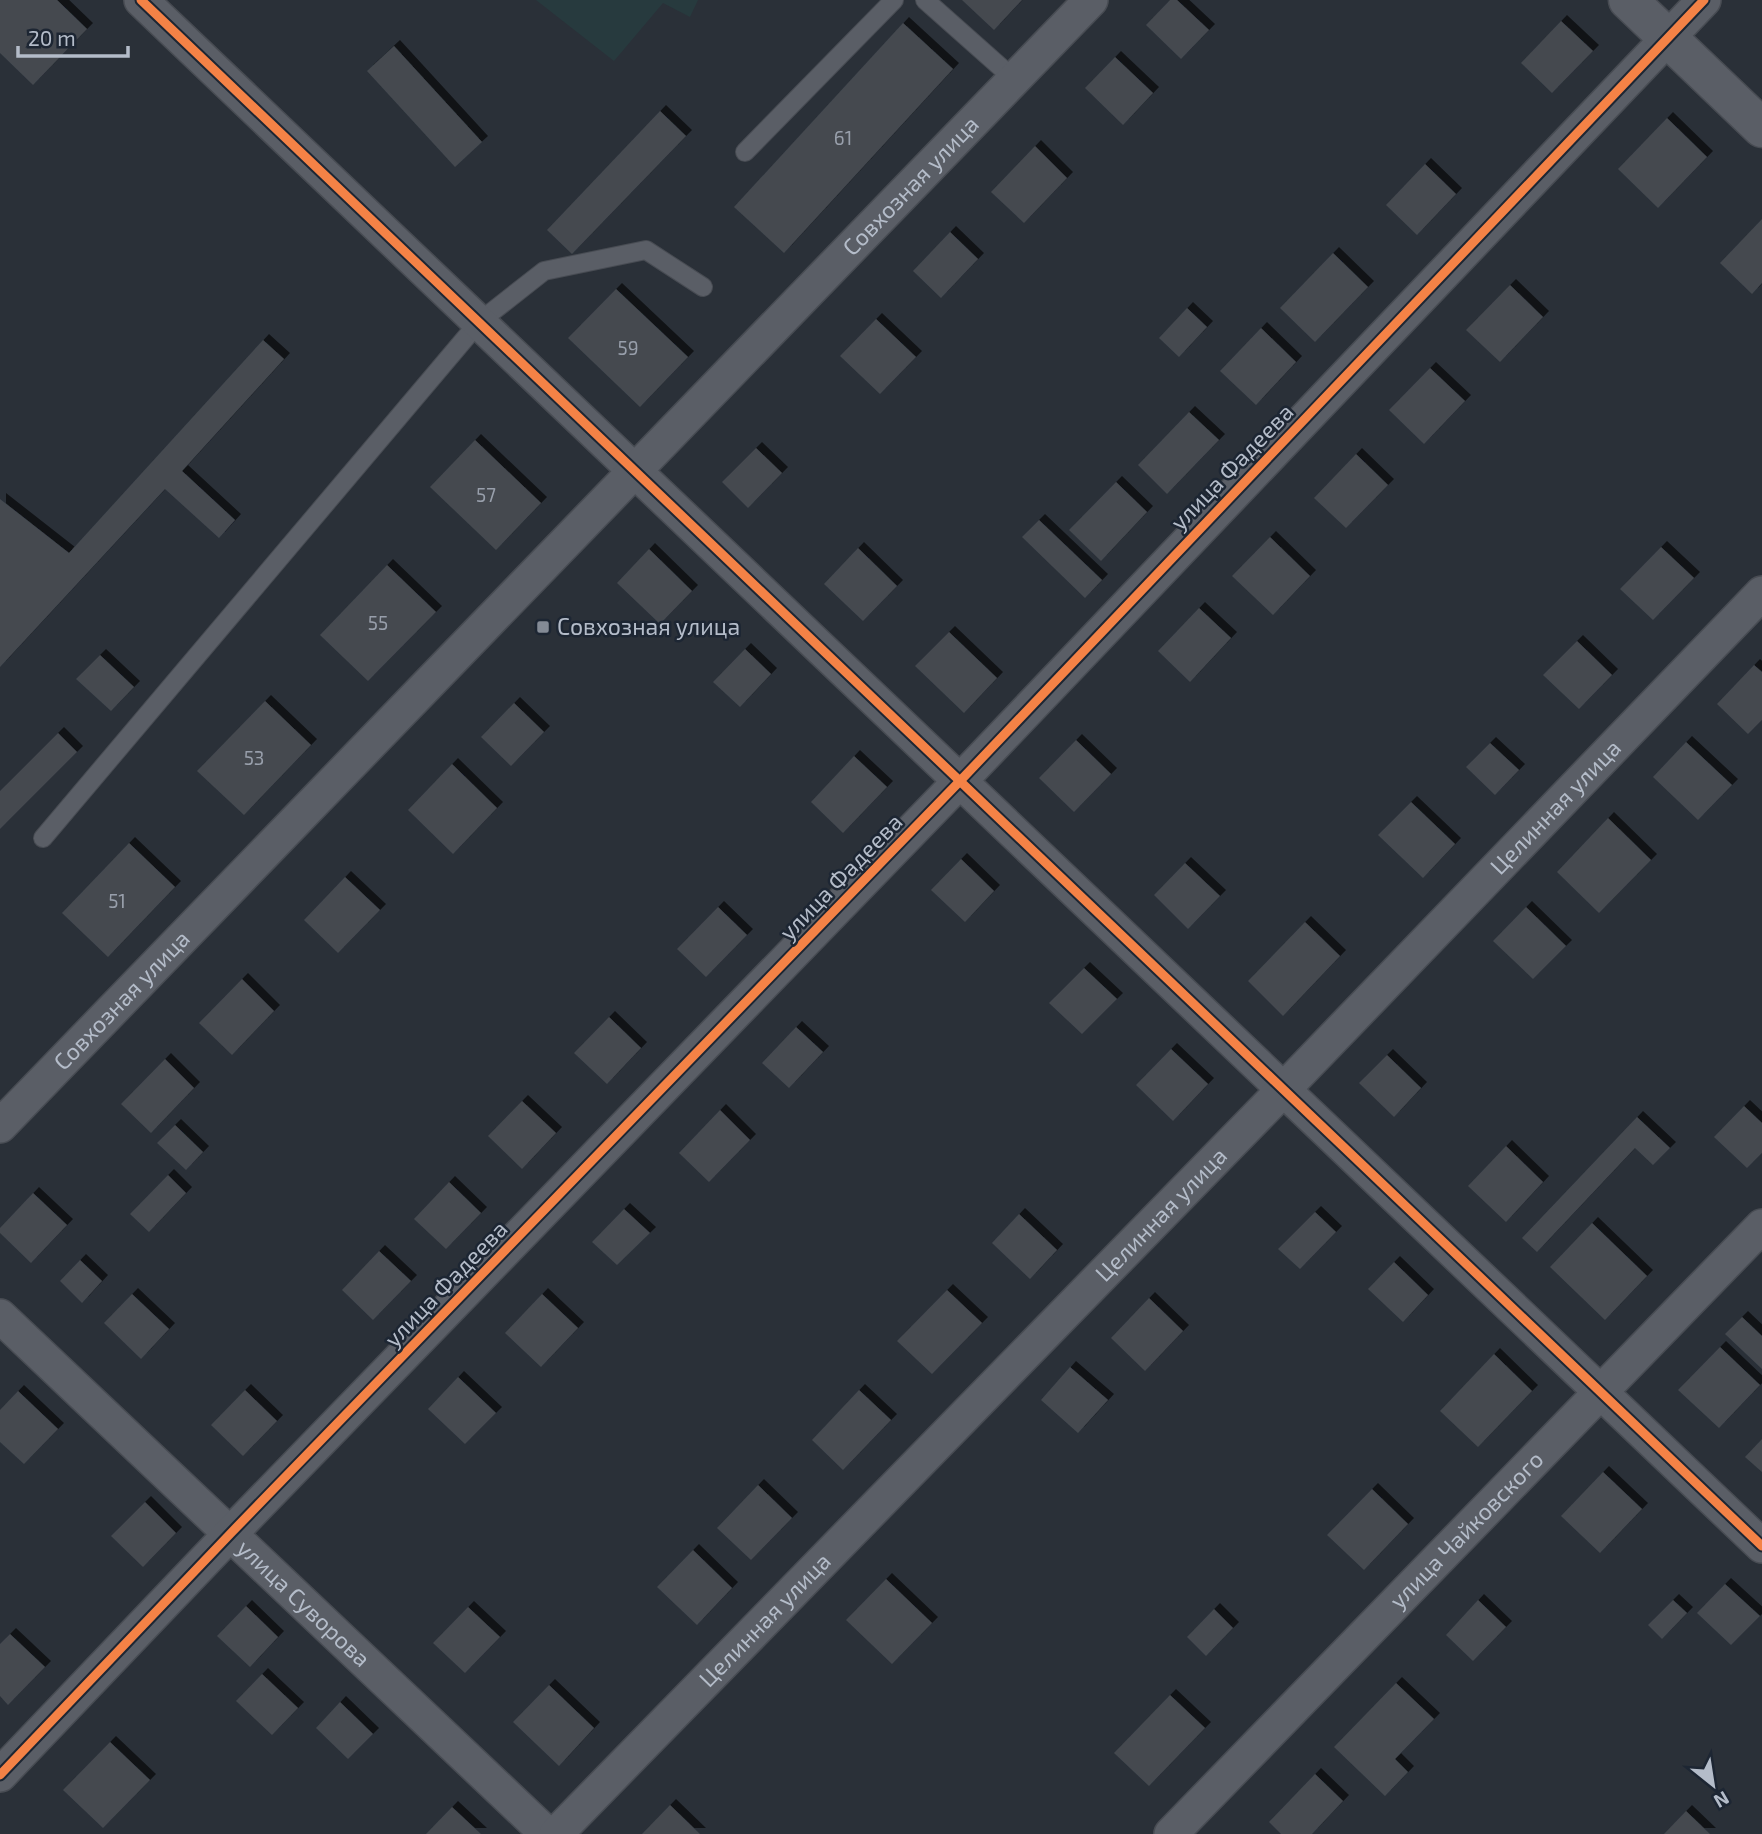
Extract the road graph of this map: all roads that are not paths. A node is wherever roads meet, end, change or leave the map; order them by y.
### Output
1 (141, 0) edge
2 (894, 0) edge
3 (925, 0) edge
4 (1091, 0) edge
5 (1628, 0) edge
6 (1704, 0) edge
7 (1668, 38) junction
8 (1014, 79) junction
9 (1762, 128) edge
10 (746, 152) dead end
11 (703, 287) dead end
12 (479, 322) junction
13 (634, 470) junction
14 (1762, 593) edge
15 (960, 781) junction
16 (43, 838) dead end
17 (1283, 1090) junction
18 (0, 1126) edge
19 (1762, 1226) edge
20 (0, 1316) edge
21 (1601, 1393) junction
22 (231, 1534) junction
23 (1762, 1546) edge
24 (0, 1776) edge
25 (547, 1834) edge
26 (556, 1834) edge
27 (1171, 1834) edge

1 - 12 street
2 - 10 lane
3 - 8 lane
4 - 8 street, Совхозная улица
5 - 7 street
6 - 7 street, улица Фадеева
7 - 9 street
7 - 15 street, улица Фадеева
8 - 13 street, Совхозная улица
11 - 12 lane
12 - 13 street
12 - 16 lane
13 - 15 street
13 - 18 street, Совхозная улица
14 - 17 street, Целинная улица
15 - 17 street
15 - 22 street, улица Фадеева
17 - 21 street
17 - 26 street, Целинная улица
19 - 21 street, улица Чайковского
20 - 22 street, улица Суворова
21 - 23 street
21 - 27 street, улица Чайковского
22 - 24 street, улица Фадеева
22 - 25 street, улица Суворова

